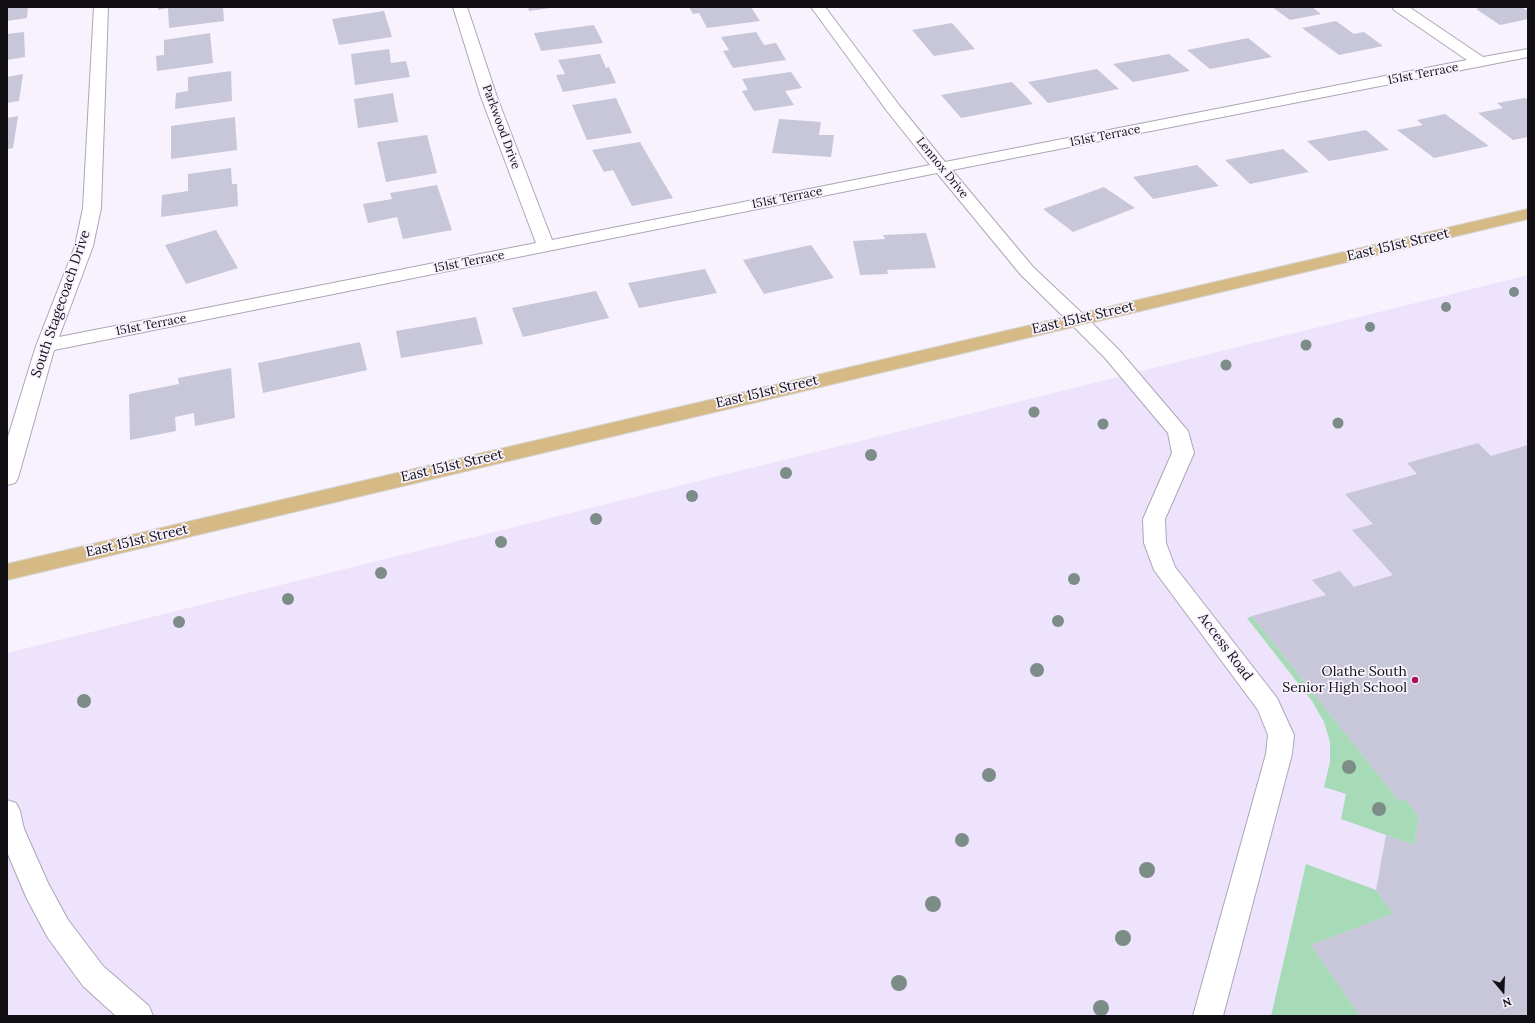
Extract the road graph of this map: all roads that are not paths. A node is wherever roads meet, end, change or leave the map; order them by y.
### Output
1 (101, 7) edge
2 (460, 7) edge
3 (818, 7) edge
4 (1399, 7) edge
5 (1528, 53) edge
6 (1480, 62) junction
7 (941, 168) junction
8 (1528, 214) edge
9 (546, 246) junction
10 (1077, 319) junction
11 (46, 346) junction
12 (7, 478) edge
13 (7, 572) edge
14 (7, 811) edge
15 (138, 1016) edge
16 (1208, 1016) edge

1 - 11 street, South Stagecoach Drive
2 - 9 street, Parkwood Drive
3 - 7 street, Lennox Drive
4 - 6 street
5 - 6 street, 151st Terrace
6 - 7 street, 151st Terrace
7 - 9 street, 151st Terrace
7 - 10 street, Lennox Drive
8 - 10 main road, East 151st Street
9 - 11 street, 151st Terrace
10 - 13 main road, East 151st Street
10 - 16 street, Access Road
11 - 12 street, South Stagecoach Drive
14 - 15 street

